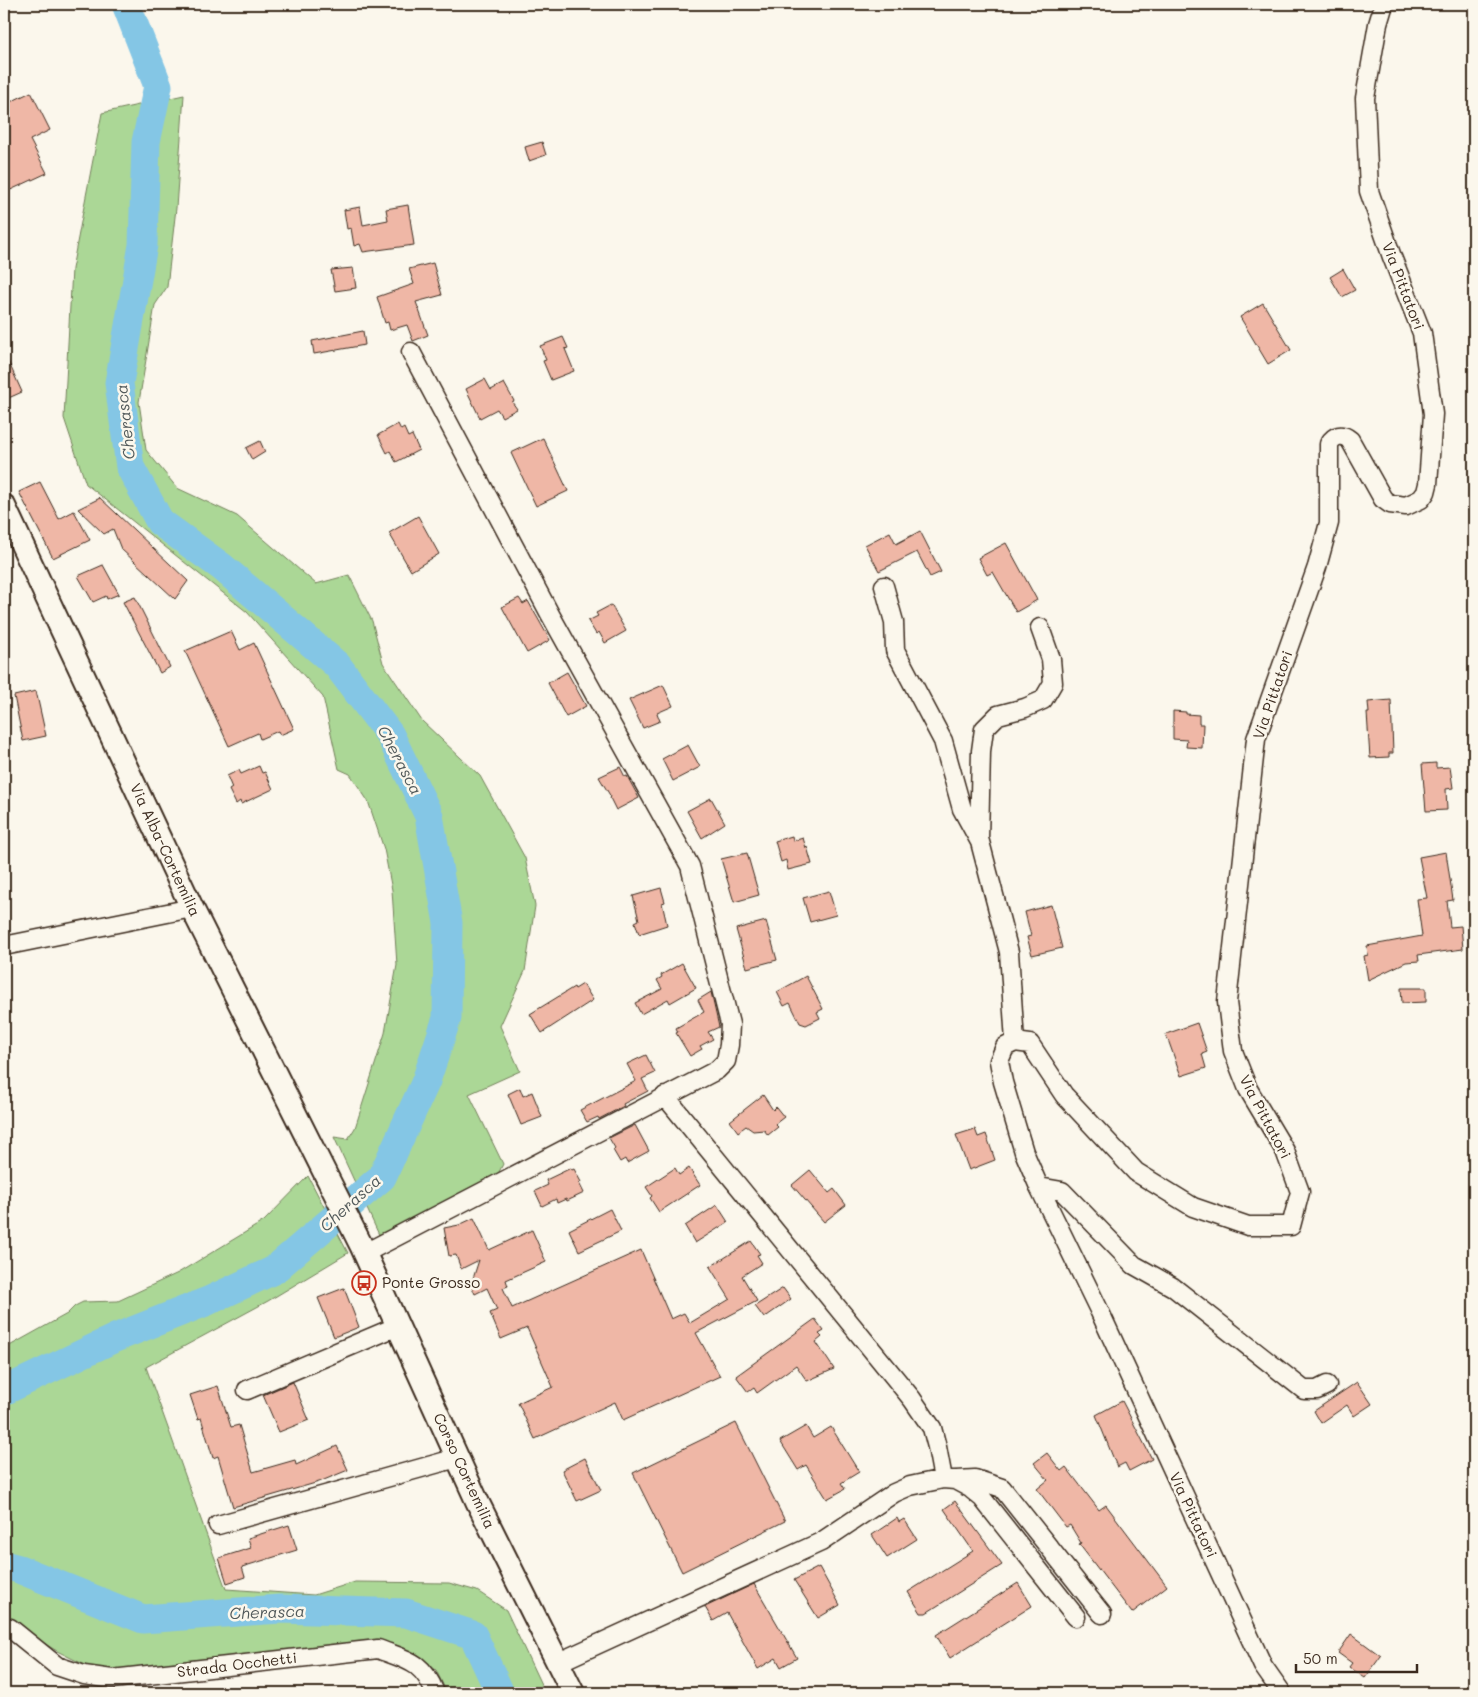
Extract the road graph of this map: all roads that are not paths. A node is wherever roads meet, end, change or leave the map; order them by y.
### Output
1 (1384, 4) edge
2 (410, 352) dead end
3 (4, 506) edge
4 (884, 586) dead end
5 (1040, 628) dead end
6 (979, 840) junction
7 (192, 908) junction
8 (4, 946) edge
9 (1015, 1042) junction
10 (665, 1096) junction
11 (1039, 1187) junction
12 (363, 1249) junction
13 (398, 1326) junction
14 (1327, 1385) dead end
15 (247, 1390) dead end
16 (457, 1458) junction
17 (949, 1480) junction
18 (218, 1525) dead end
19 (1102, 1614) dead end
20 (1076, 1618) dead end
21 (4, 1626) edge
22 (558, 1662) junction
23 (435, 1693) edge
24 (573, 1693) edge
25 (1282, 1693) edge

1 - 9 street, Via Pittatori
2 - 10 street
3 - 7 main road, Via Alba-Cortemilia
4 - 6 street
5 - 6 street
6 - 9 street
7 - 8 street
7 - 12 main road, Via Alba-Cortemilia
9 - 11 street, Via Pittatori
10 - 12 street
10 - 17 street
11 - 14 street
11 - 25 street, Via Pittatori
12 - 13 main road, Corso Cortemilia
13 - 15 street
13 - 16 main road, Corso Cortemilia
16 - 18 street
16 - 22 main road, Corso Cortemilia
17 - 19 street
17 - 20 street
17 - 22 street
21 - 23 street, Strada Occhetti
22 - 24 main road, Corso Cortemilia

